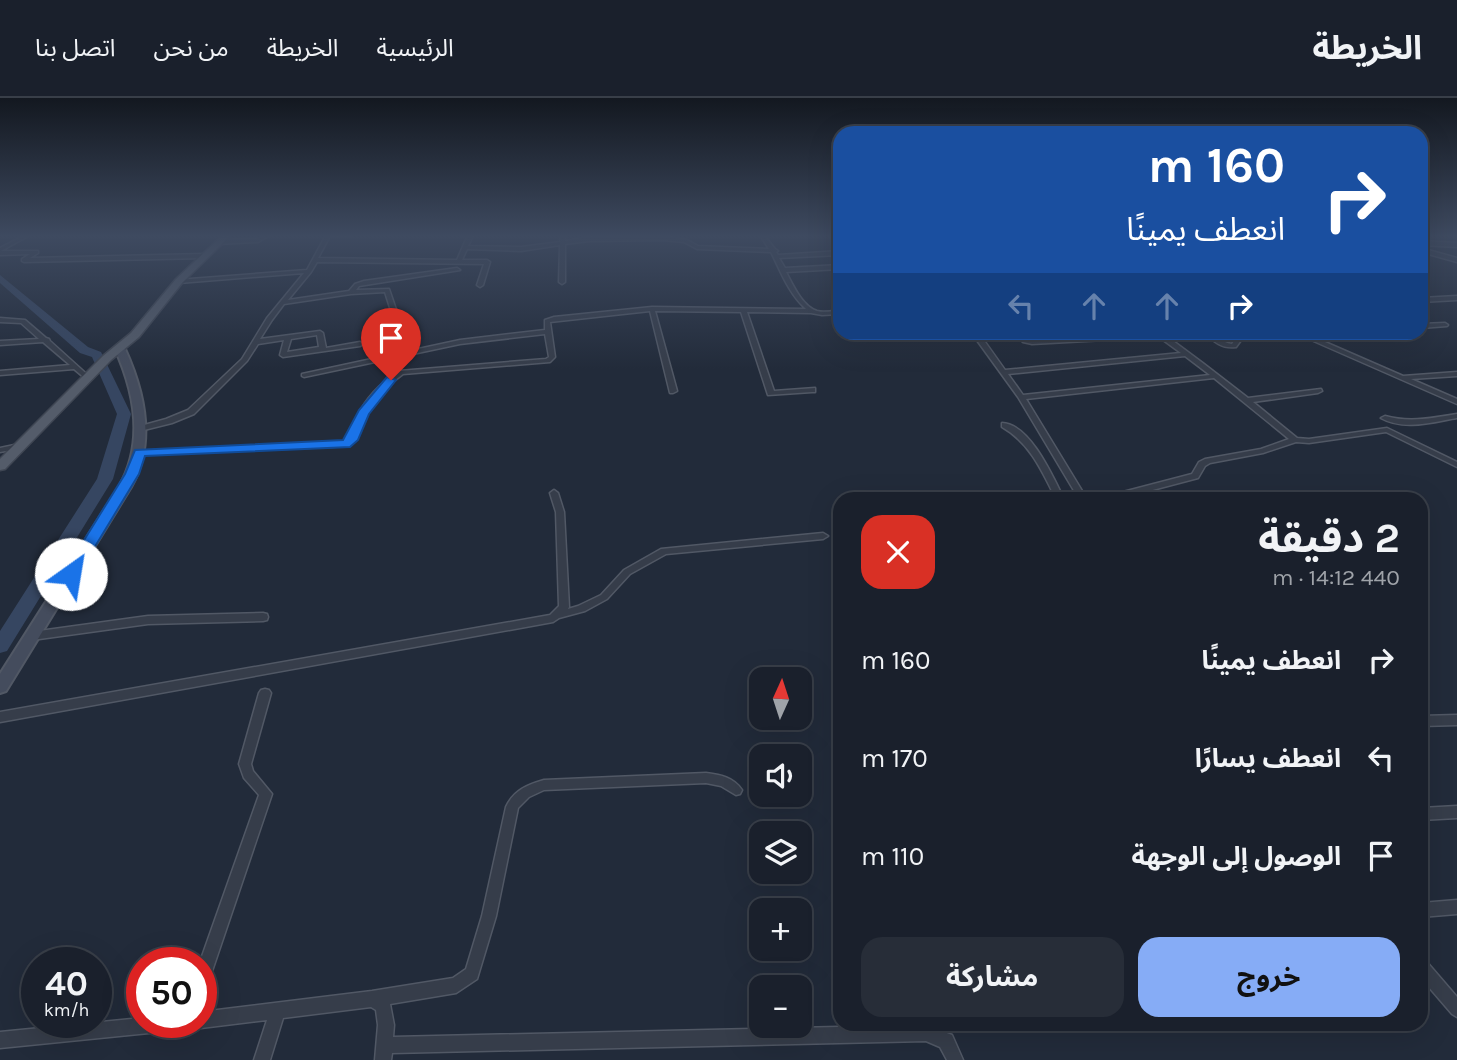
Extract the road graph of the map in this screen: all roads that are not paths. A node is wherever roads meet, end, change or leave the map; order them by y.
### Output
1 (193, 280) edge
2 (301, 280) edge
3 (386, 280) edge
4 (482, 280) edge
5 (789, 280) edge
6 (179, 281) joint
7 (480, 285) dead end
8 (351, 292) junction
9 (1457, 298) edge
10 (1428, 300) edge
11 (282, 303) junction
12 (652, 309) junction
13 (744, 311) junction
14 (812, 311) junction
15 (833, 312) edge
16 (0, 320) edge
17 (1445, 325) dead end
18 (1428, 326) edge
19 (548, 332) junction
20 (401, 333) dead end
21 (288, 338) junction
22 (47, 340) junction
23 (980, 340) edge
24 (1024, 340) edge
25 (1064, 340) edge
26 (1166, 340) edge
27 (1216, 340) edge
28 (1238, 340) edge
29 (1313, 340) edge
30 (255, 342) junction
31 (0, 344) edge
32 (359, 344) dead end
33 (120, 349) junction
34 (322, 349) junction
35 (1186, 354) junction
36 (75, 366) junction
37 (1002, 372) junction
38 (0, 373) edge
39 (1457, 374) edge
40 (304, 375) dead end
41 (1215, 376) junction
42 (88, 378) junction
43 (1398, 379) junction
44 (812, 390) dead end
45 (673, 391) dead end
46 (1318, 391) dead end
47 (1021, 397) junction
48 (1245, 401) junction
49 (1457, 402) edge
50 (1457, 416) edge
51 (1385, 418) dead end
52 (1005, 425) dead end
53 (140, 429) junction
54 (1295, 440) junction
55 (19, 446) junction
56 (0, 450) edge
57 (139, 453) junction
58 (1457, 465) edge
59 (0, 466) edge
60 (1056, 492) edge
61 (1079, 492) edge
62 (1134, 492) edge
63 (554, 493) dead end
64 (823, 536) dead end
65 (559, 615) junction
66 (263, 617) dead end
67 (32, 636) junction
68 (0, 687) edge
69 (265, 693) dead end
70 (0, 717) edge
71 (1457, 720) edge
72 (1428, 721) edge
73 (736, 790) dead end
74 (1457, 812) edge
75 (1428, 814) edge
76 (1457, 907) edge
77 (1428, 909) edge
78 (213, 947) edge
79 (1428, 974) edge
80 (372, 999) junction
81 (1457, 1009) edge
82 (277, 1012) junction
83 (217, 1018) edge
84 (126, 1027) edge
85 (0, 1040) edge
86 (384, 1053) edge
87 (262, 1060) edge
88 (955, 1060) edge

1 - 6 street
2 - 11 street
3 - 8 street
4 - 7 street
5 - 14 street
6 - 33 main road
8 - 11 street
8 - 20 street
9 - 10 street
11 - 30 street
12 - 13 street
12 - 19 street
12 - 45 street
13 - 14 street
13 - 44 street
14 - 15 street
16 - 22 street
17 - 18 street
19 - 40 street
19 - 57 street
21 - 30 street
21 - 34 street
21 - 34 street
22 - 31 street
22 - 36 street
23 - 37 street
24 - 25 street
26 - 35 street
27 - 28 street
29 - 43 street
30 - 53 street
32 - 34 street
33 - 42 main road
33 - 53 main road
35 - 37 street
35 - 41 street
36 - 38 street
36 - 42 street
37 - 47 street
39 - 43 street
41 - 47 street
41 - 48 street
42 - 55 main road
43 - 49 street
46 - 48 street
47 - 61 street
48 - 54 street
50 - 51 street
52 - 60 street
53 - 57 main road
54 - 58 street
54 - 62 street
55 - 56 street
55 - 59 main road
57 - 67 main road
63 - 65 street
64 - 65 street
65 - 70 street
66 - 67 street
67 - 68 main road
69 - 78 street
71 - 72 street
73 - 80 street
74 - 75 street
76 - 77 street
79 - 81 street
80 - 82 street
80 - 86 street
82 - 83 street
82 - 87 street
84 - 85 street
86 - 88 street

